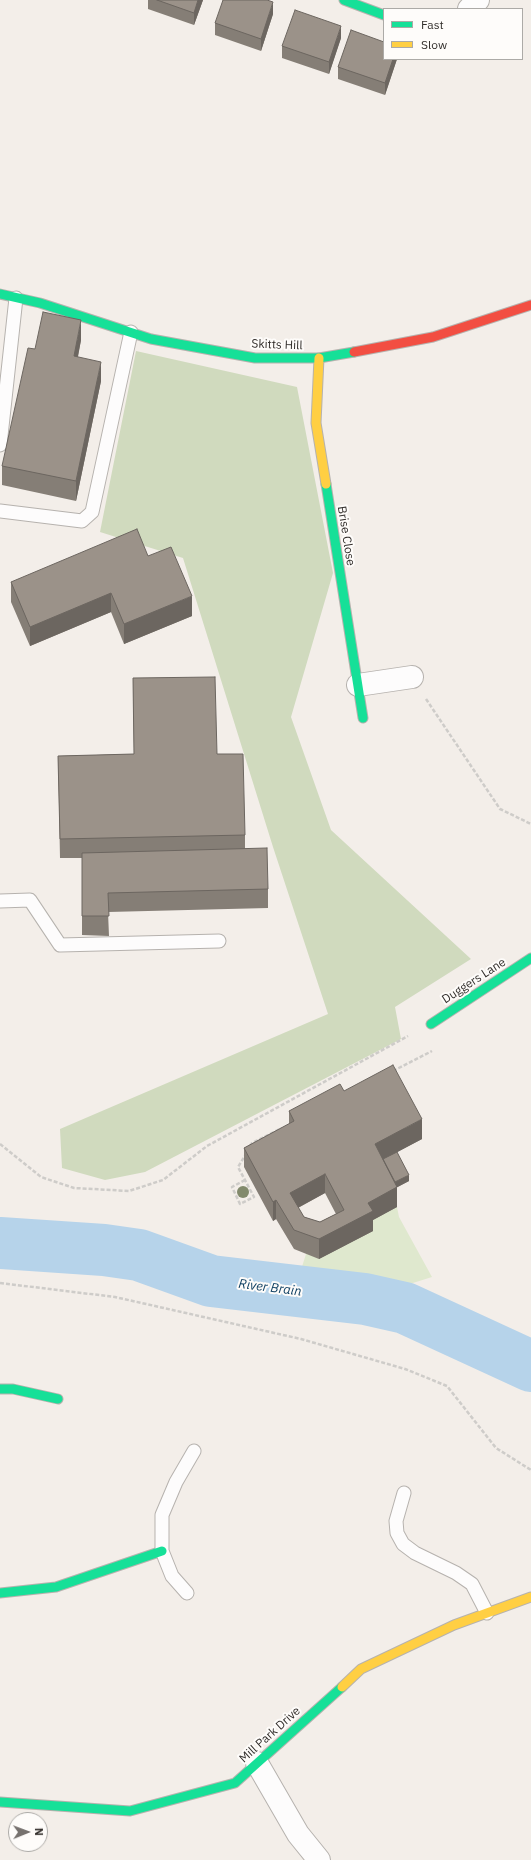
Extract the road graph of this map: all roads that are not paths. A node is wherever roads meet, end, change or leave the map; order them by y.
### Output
1 (344, 0) edge
2 (478, 0) edge
3 (470, 8) edge
4 (383, 15) edge
5 (0, 294) edge
6 (16, 298) junction
7 (531, 305) edge
8 (131, 332) junction
9 (319, 358) junction
10 (0, 445) edge
11 (0, 512) edge
12 (412, 677) road end
13 (358, 685) junction
14 (363, 718) dead end
15 (0, 901) edge
16 (219, 941) dead end
17 (531, 958) edge
18 (431, 1024) road end
19 (0, 1389) edge
20 (58, 1399) dead end
21 (194, 1451) dead end
22 (404, 1493) dead end
23 (162, 1551) junction
24 (0, 1593) edge
25 (187, 1593) dead end
26 (531, 1597) edge
27 (487, 1613) junction
28 (257, 1763) junction
29 (0, 1802) edge
30 (319, 1860) edge

1 - 4 street
2 - 3 street
5 - 6 street, Skitts Hill
6 - 8 street, Skitts Hill
6 - 10 lane
7 - 9 street, Skitts Hill
8 - 9 street, Skitts Hill
8 - 11 lane
9 - 13 street, Brise Close
12 - 13 street
13 - 14 street, Brise Close
15 - 16 lane
17 - 18 street, Duggers Lane
19 - 20 street
21 - 23 lane
22 - 27 lane
23 - 24 street
23 - 25 lane
26 - 27 street, Mill Park Drive
27 - 28 street, Mill Park Drive
28 - 29 street, Mill Park Drive
28 - 30 street

